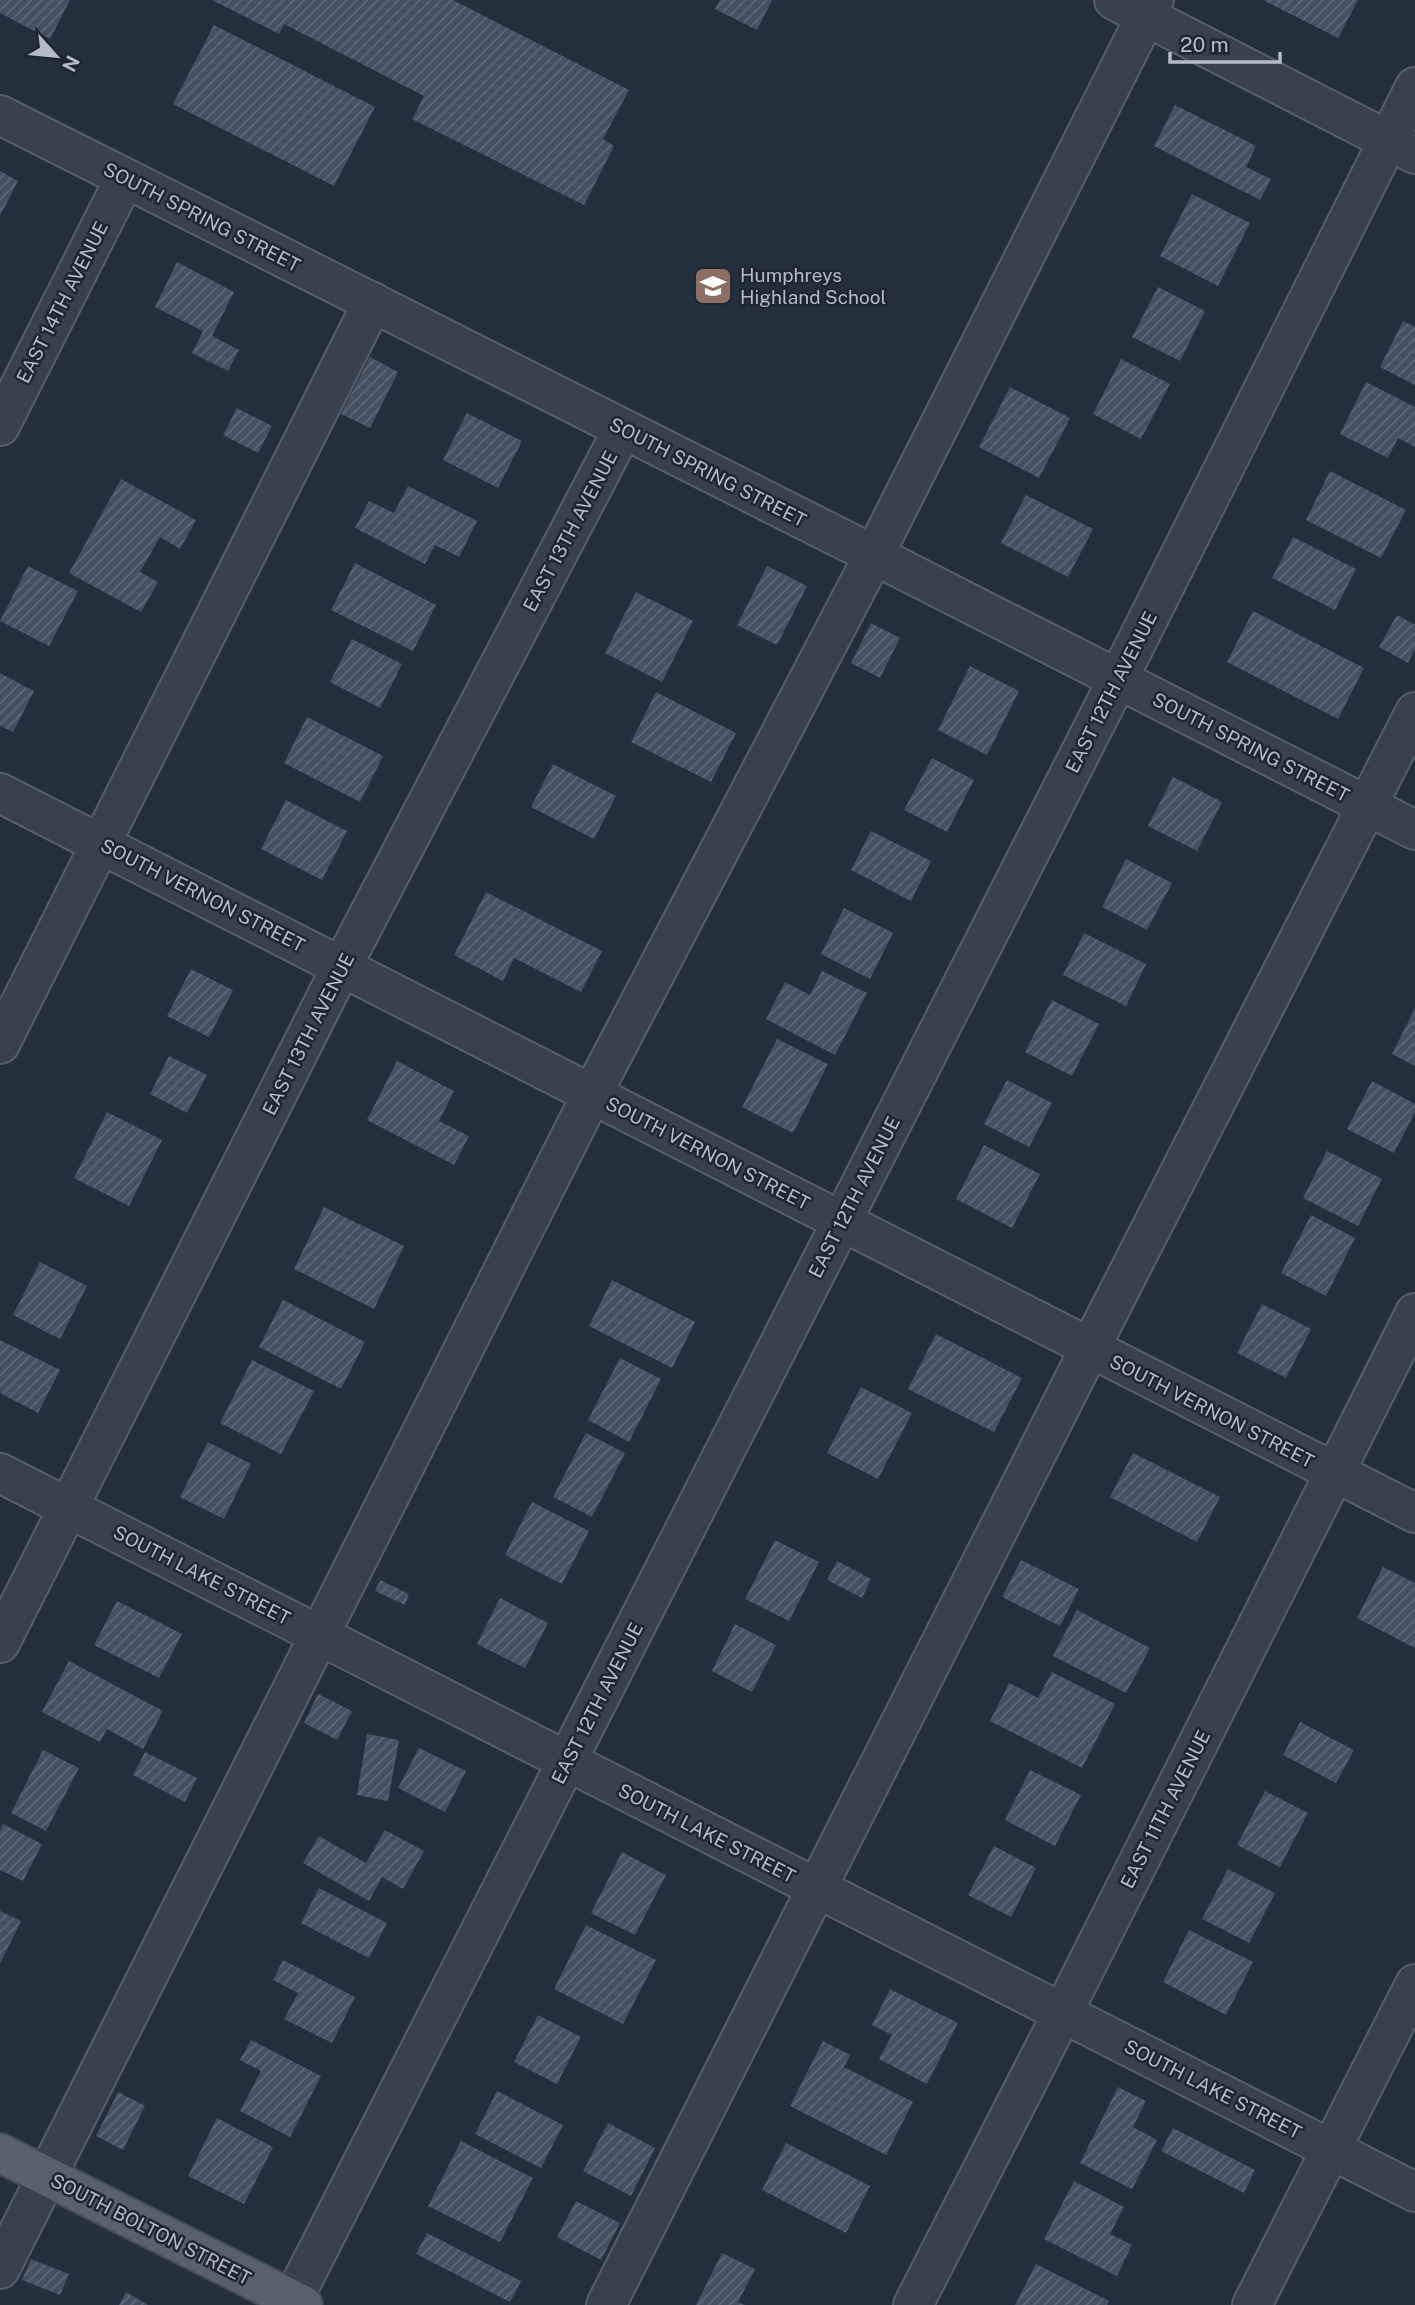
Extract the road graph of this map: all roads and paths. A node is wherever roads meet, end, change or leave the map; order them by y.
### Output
1 (1138, 5) edge
2 (1415, 87) edge
3 (0, 115) edge
4 (1401, 147) edge
5 (125, 178) junction
6 (373, 302) junction
7 (0, 426) edge
8 (623, 429) junction
9 (874, 555) junction
10 (1118, 679) junction
11 (1415, 712) edge
12 (0, 793) edge
13 (1366, 806) junction
14 (1415, 831) edge
15 (102, 844) junction
16 (342, 966) junction
17 (0, 1044) edge
18 (592, 1094) junction
19 (842, 1221) junction
20 (1415, 1313) edge
21 (1090, 1348) junction
22 (0, 1473) edge
23 (1334, 1473) junction
24 (69, 1507) junction
25 (1415, 1513) edge
26 (318, 1635) junction
27 (0, 1643) edge
28 (567, 1762) junction
29 (818, 1889) junction
30 (1415, 1984) edge
31 (1063, 2012) junction
32 (1330, 2148) junction
33 (0, 2153) edge
34 (47, 2176) junction
35 (1415, 2192) edge
36 (0, 2269) edge
37 (295, 2303) edge
38 (606, 2305) edge
39 (913, 2305) edge
40 (1252, 2305) edge

1 - 4 street
1 - 9 street
2 - 4 street, EAST 12TH AVENUE
3 - 5 street, SOUTH SPRING STREET
4 - 10 street, EAST 12TH AVENUE
5 - 6 street, SOUTH SPRING STREET
5 - 7 street, EAST 14TH AVENUE
6 - 8 street, SOUTH SPRING STREET
6 - 15 street
8 - 9 street, SOUTH SPRING STREET
8 - 16 street, EAST 13TH AVENUE
9 - 10 street, SOUTH SPRING STREET
9 - 18 street
10 - 13 street, SOUTH SPRING STREET
10 - 19 street, EAST 12TH AVENUE
11 - 13 street
12 - 15 street, SOUTH VERNON STREET
13 - 14 street, SOUTH SPRING STREET
13 - 21 street
15 - 16 street, SOUTH VERNON STREET
15 - 17 street
16 - 18 street, SOUTH VERNON STREET
16 - 24 street, EAST 13TH AVENUE
18 - 19 street, SOUTH VERNON STREET
18 - 26 street
19 - 21 street, SOUTH VERNON STREET
19 - 28 street, EAST 12TH AVENUE
20 - 23 street, EAST 11TH AVENUE
21 - 23 street, SOUTH VERNON STREET
21 - 29 street
22 - 24 street, SOUTH LAKE STREET
23 - 25 street, SOUTH VERNON STREET
23 - 31 street, EAST 11TH AVENUE
24 - 26 street, SOUTH LAKE STREET
24 - 27 street, EAST 13TH AVENUE
26 - 28 street, SOUTH LAKE STREET
26 - 34 street
28 - 29 street, SOUTH LAKE STREET
28 - 37 street, EAST 12TH AVENUE
29 - 31 street, SOUTH LAKE STREET
29 - 38 street
30 - 32 street
31 - 32 street, SOUTH LAKE STREET
31 - 39 street, EAST 11TH AVENUE
32 - 35 street, SOUTH LAKE STREET
32 - 40 street
33 - 34 main road, SOUTH BOLTON STREET
34 - 36 street
34 - 37 main road, SOUTH BOLTON STREET

